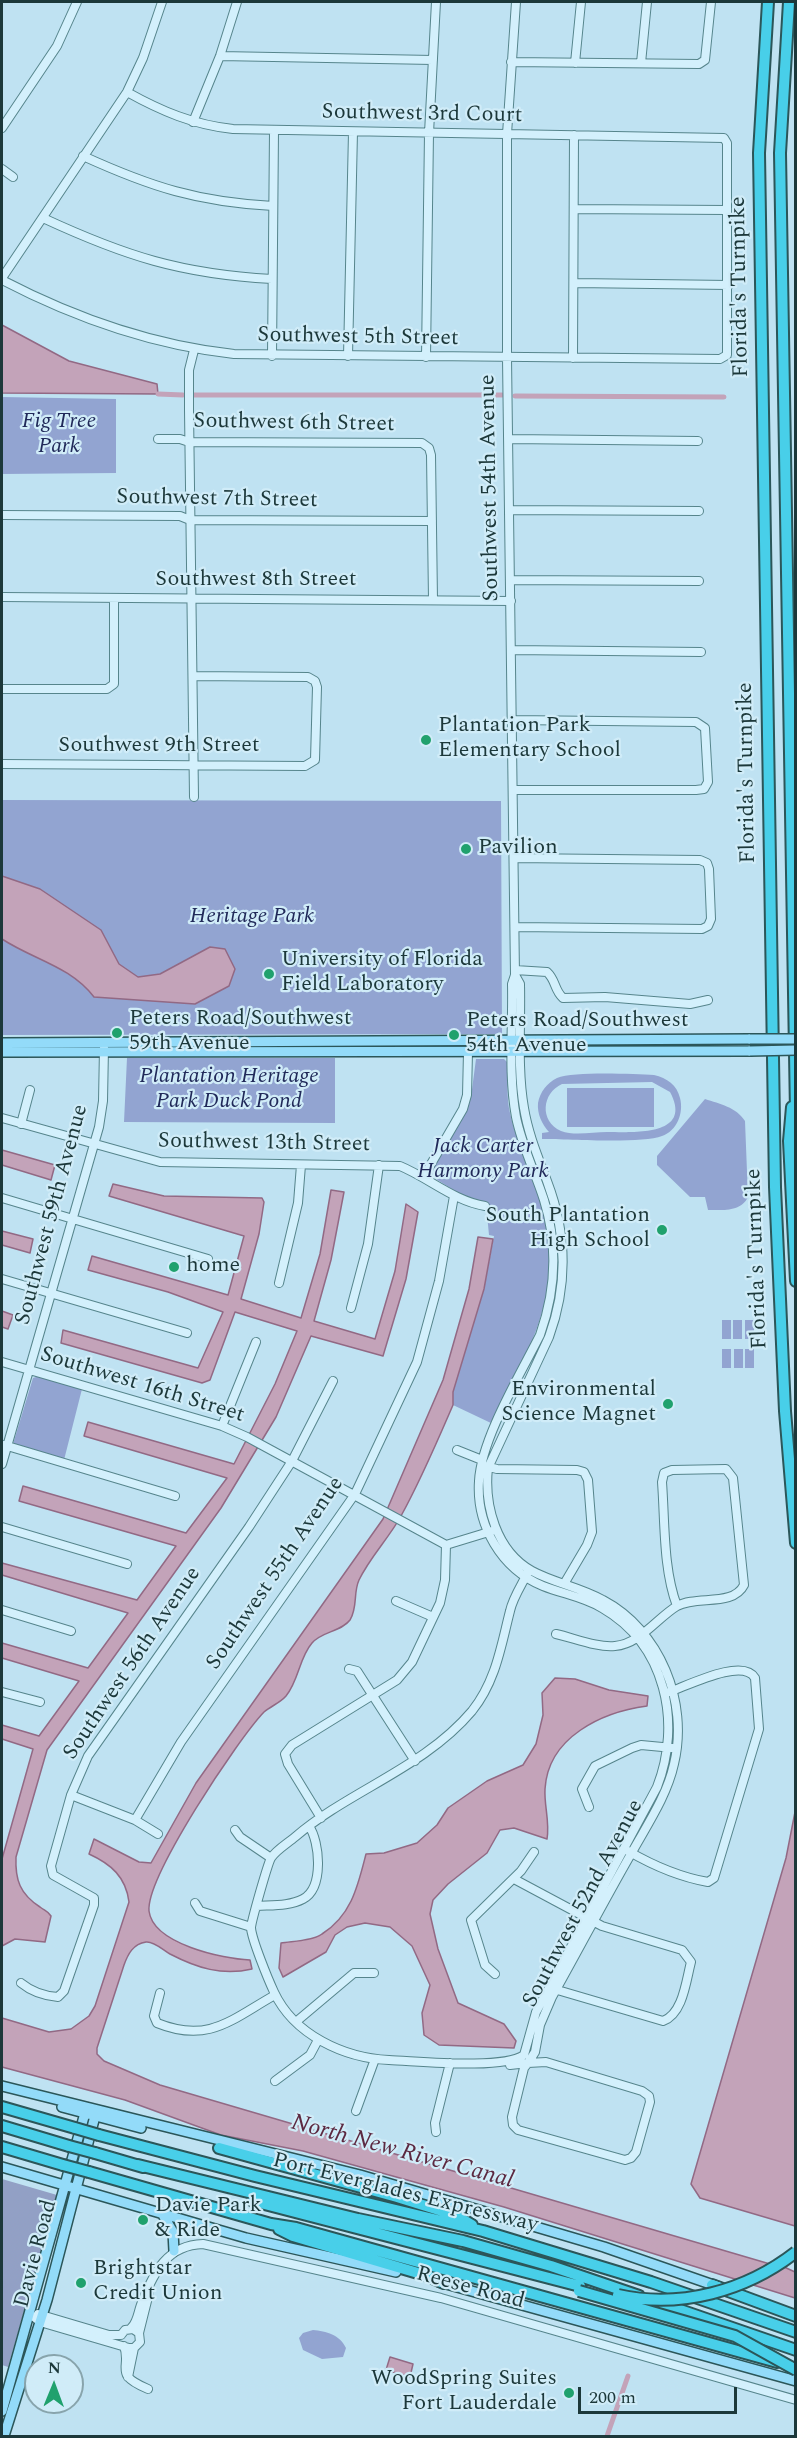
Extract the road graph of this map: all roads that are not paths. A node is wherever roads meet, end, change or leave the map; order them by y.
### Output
1 (77, 2) edge
2 (162, 2) edge
3 (237, 2) edge
4 (436, 2) edge
5 (516, 2) edge
6 (581, 2) edge
7 (647, 2) edge
8 (711, 2) edge
9 (768, 2) edge
10 (789, 2) edge
11 (220, 56) junction
12 (433, 60) junction
13 (511, 62) junction
14 (575, 63) junction
15 (641, 63) junction
16 (127, 92) junction
17 (193, 122) junction
18 (2, 128) edge
19 (274, 131) junction
20 (353, 132) junction
21 (429, 133) junction
22 (507, 134) junction
23 (574, 135) junction
24 (83, 156) junction
25 (2, 169) edge
26 (13, 177) dead end
27 (273, 206) junction
28 (574, 209) junction
29 (727, 210) junction
30 (43, 218) junction
31 (2, 279) edge
32 (272, 279) junction
33 (575, 283) junction
34 (729, 285) junction
35 (194, 350) junction
36 (272, 356) junction
37 (348, 356) junction
38 (426, 357) junction
39 (507, 358) junction
40 (573, 358) junction
41 (158, 439) dead end
42 (508, 439) junction
43 (698, 441) dead end
44 (189, 442) junction
45 (510, 510) junction
46 (699, 511) dead end
47 (2, 514) edge
48 (190, 520) junction
49 (432, 521) junction
50 (511, 580) junction
51 (699, 581) dead end
52 (2, 597) edge
53 (114, 598) junction
54 (191, 599) junction
55 (433, 600) junction
56 (511, 602) junction
57 (512, 650) junction
58 (701, 652) dead end
59 (193, 676) junction
60 (2, 689) edge
61 (512, 720) junction
62 (2, 764) edge
63 (194, 765) junction
64 (514, 790) junction
65 (194, 797) dead end
66 (514, 858) junction
67 (515, 927) junction
68 (515, 973) junction
69 (708, 1000) dead end
70 (795, 1039) edge
71 (2, 1043) edge
72 (517, 1046) junction
73 (104, 1048) junction
74 (795, 1050) edge
75 (2, 1052) edge
76 (468, 1052) junction
77 (794, 1088) edge
78 (30, 1090) dead end
79 (795, 1113) edge
80 (2, 1118) edge
81 (21, 1124) junction
82 (93, 1145) junction
83 (301, 1165) junction
84 (379, 1165) junction
85 (424, 1176) junction
86 (454, 1196) junction
87 (2, 1198) edge
88 (485, 1206) dead end
89 (73, 1218) junction
90 (208, 1259) dead end
91 (2, 1279) edge
92 (795, 1281) edge
93 (279, 1283) dead end
94 (52, 1294) junction
95 (351, 1308) dead end
96 (187, 1333) dead end
97 (256, 1342) dead end
98 (2, 1362) edge
99 (28, 1370) junction
100 (333, 1381) dead end
101 (785, 1411) junction
102 (222, 1426) junction
103 (795, 1442) edge
104 (4, 1445) edge
105 (457, 1450) dead end
106 (292, 1461) junction
107 (2, 1464) edge
108 (484, 1464) junction
109 (355, 1494) junction
110 (175, 1496) dead end
111 (2, 1527) edge
112 (492, 1531) junction
113 (795, 1543) edge
114 (446, 1545) junction
115 (127, 1564) dead end
116 (527, 1574) junction
117 (564, 1584) junction
118 (396, 1601) dead end
119 (677, 1606) junction
120 (2, 1610) edge
121 (434, 1617) junction
122 (71, 1631) dead end
123 (644, 1633) junction
124 (556, 1634) dead end
125 (636, 1637) junction
126 (350, 1669) dead end
127 (2, 1692) edge
128 (669, 1692) junction
129 (374, 1695) junction
130 (40, 1702) dead end
131 (673, 1748) junction
132 (416, 1761) junction
133 (71, 1795) junction
134 (589, 1807) dead end
135 (321, 1818) junction
136 (135, 1820) junction
137 (309, 1826) junction
138 (235, 1830) dead end
139 (158, 1834) dead end
140 (628, 1851) junction
141 (534, 1852) dead end
142 (271, 1858) junction
143 (514, 1879) junction
144 (195, 1903) dead end
145 (257, 1906) junction
146 (591, 1919) junction
147 (251, 1927) junction
148 (374, 1972) dead end
149 (495, 1974) dead end
150 (21, 1983) dead end
151 (553, 1988) junction
152 (160, 1993) dead end
153 (275, 1995) junction
154 (297, 2021) junction
155 (318, 2040) junction
156 (537, 2047) junction
157 (375, 2059) junction
158 (473, 2062) junction
159 (546, 2062) junction
160 (450, 2063) junction
161 (528, 2063) junction
162 (502, 2066) junction
163 (275, 2081) dead end
164 (522, 2083) junction
165 (2, 2086) edge
166 (2, 2091) edge
167 (2, 2107) edge
168 (356, 2110) dead end
169 (85, 2113) junction
170 (95, 2116) junction
171 (2, 2126) edge
172 (436, 2132) dead end
173 (2, 2147) edge
174 (219, 2148) junction
175 (305, 2162) junction
176 (138, 2165) junction
177 (2, 2167) edge
178 (70, 2187) junction
179 (162, 2215) junction
180 (271, 2224) junction
181 (483, 2230) junction
182 (174, 2251) junction
183 (795, 2252) edge
184 (444, 2283) junction
185 (150, 2285) junction
186 (712, 2285) junction
187 (579, 2289) junction
188 (795, 2310) edge
189 (30, 2314) junction
190 (795, 2316) edge
191 (41, 2318) junction
192 (131, 2328) junction
193 (795, 2332) edge
194 (139, 2333) junction
195 (121, 2335) junction
196 (123, 2345) junction
197 (134, 2348) junction
198 (795, 2350) edge
199 (795, 2369) edge
200 (128, 2376) junction
201 (795, 2381) edge
202 (148, 2389) dead end
203 (795, 2400) edge
204 (2, 2411) edge
205 (4, 2436) edge

1 - 18 street
2 - 16 street
3 - 11 street
4 - 12 street
5 - 13 street, Southwest 54th Avenue
6 - 14 street
7 - 15 street
8 - 15 street
9 - 101 highway, Florida's Turnpike
10 - 77 highway, Florida's Turnpike
11 - 12 street
11 - 17 street
12 - 21 street
13 - 14 street
13 - 22 street, Southwest 54th Avenue
14 - 15 street
16 - 17 street, Southwest 3rd Court
16 - 24 street
17 - 19 street, Southwest 3rd Court
19 - 20 street, Southwest 3rd Court
19 - 27 street
20 - 21 street, Southwest 3rd Court
20 - 37 street
21 - 22 street, Southwest 3rd Court
21 - 38 street
22 - 23 street, Southwest 3rd Court
22 - 39 street, Southwest 54th Avenue
23 - 28 street
23 - 29 street, Southwest 3rd Court
24 - 27 street
24 - 30 street
25 - 26 street
27 - 32 street
28 - 29 street
28 - 33 street
29 - 34 street
30 - 31 street
30 - 32 street
31 - 35 street, Southwest 5th Street
32 - 36 street
33 - 34 street
33 - 40 street
34 - 40 street, Southwest 5th Street
35 - 36 street, Southwest 5th Street
35 - 44 street
36 - 37 street, Southwest 5th Street
37 - 38 street, Southwest 5th Street
38 - 39 street, Southwest 5th Street
39 - 40 street, Southwest 5th Street
39 - 42 street, Southwest 54th Avenue
41 - 44 street, Southwest 6th Street
42 - 43 street
42 - 45 street, Southwest 54th Avenue
44 - 48 street
44 - 49 street, Southwest 6th Street
45 - 46 street
45 - 50 street, Southwest 54th Avenue
47 - 48 street, Southwest 7th Street
48 - 49 street, Southwest 7th Street
48 - 54 street
49 - 55 street
50 - 51 street
50 - 56 street, Southwest 54th Avenue
52 - 53 street, Southwest 8th Street
53 - 54 street, Southwest 8th Street
53 - 60 street
54 - 55 street, Southwest 8th Street
54 - 59 street
55 - 56 street, Southwest 8th Street
56 - 57 street, Southwest 54th Avenue
57 - 58 street
57 - 61 street, Southwest 54th Avenue
59 - 63 street
59 - 63 street, Southwest 9th Street
61 - 64 street, Southwest 54th Avenue
61 - 64 street
62 - 63 street, Southwest 9th Street
63 - 65 street
64 - 66 street, Southwest 54th Avenue
66 - 67 street, Southwest 54th Avenue
66 - 67 street
67 - 68 street, Southwest 54th Avenue
68 - 69 street
68 - 72 street, Southwest 54th Avenue
70 - 72 main road, bridge
71 - 73 main road
72 - 73 main road
72 - 74 main road, bridge
72 - 76 main road
72 - 108 street, Southwest 54th Avenue
73 - 75 main road
73 - 76 main road
73 - 82 street, Southwest 59th Avenue
76 - 85 street
77 - 79 highway, Florida's Turnpike
77 - 92 highway
78 - 81 street
80 - 81 street, Southwest 13th Street
81 - 82 street, Southwest 13th Street
82 - 83 street, Southwest 13th Street
82 - 89 street, Southwest 59th Avenue
83 - 84 street, Southwest 13th Street
83 - 93 street
84 - 85 street, Southwest 13th Street
84 - 95 street
85 - 86 street, Southwest 13th Street
86 - 88 street, Southwest 13th Street
86 - 109 street, Southwest 55th Avenue
87 - 89 street
89 - 90 street
89 - 94 street, Southwest 59th Avenue
91 - 94 street
94 - 96 street
94 - 99 street, Southwest 59th Avenue
97 - 102 street
98 - 99 street, Southwest 16th Street
99 - 102 street, Southwest 16th Street
99 - 104 street, Southwest 59th Avenue
100 - 106 street, Southwest 56th Avenue
101 - 103 highway
101 - 113 highway, Florida's Turnpike
102 - 106 street, Southwest 16th Street
104 - 107 street, Southwest 59th Avenue
104 - 110 street
105 - 108 street
106 - 109 street, Southwest 16th Street
106 - 133 street, Southwest 56th Avenue
108 - 112 street, Southwest 54th Avenue
108 - 117 street
109 - 114 street, Southwest 16th Street
109 - 136 street, Southwest 55th Avenue
111 - 115 street
112 - 114 street
112 - 116 street, Southwest 54th Avenue
114 - 121 street
116 - 117 street
116 - 125 street
116 - 132 street
117 - 123 street
118 - 121 street
119 - 119 street
119 - 123 street
120 - 122 street
121 - 129 street
123 - 125 street
123 - 128 street
124 - 125 street
125 - 128 street
126 - 129 street
127 - 130 street
128 - 131 street, Southwest 52nd Avenue
128 - 140 street
129 - 132 street
129 - 135 street
131 - 134 street
131 - 140 street, Southwest 52nd Avenue
132 - 135 street
133 - 136 street
133 - 150 street, Southwest 56th Avenue
135 - 137 street
136 - 139 street
137 - 142 street
137 - 145 street
138 - 142 street
140 - 146 street, Southwest 52nd Avenue
141 - 143 street
142 - 145 street
143 - 146 street
143 - 149 street
144 - 147 street
145 - 147 street
146 - 151 street, Southwest 52nd Avenue
146 - 151 street
147 - 153 street
148 - 154 street
151 - 156 street, Southwest 52nd Avenue
151 - 158 street, Southwest 52nd Avenue
152 - 153 street
153 - 154 street
154 - 155 street
155 - 157 street
155 - 163 street
156 - 159 street
156 - 161 street, Southwest 52nd Avenue
157 - 160 street
157 - 168 street
158 - 160 street
158 - 162 street
159 - 161 street
159 - 164 street, Southwest 52nd Avenue
160 - 172 street
161 - 162 street
161 - 164 street, Southwest 52nd Avenue
162 - 164 street
165 - 175 main road
166 - 169 main road
167 - 181 highway, Port Everglades Expressway, bridge
169 - 170 main road
169 - 178 main road, Davie Road
170 - 174 main road
170 - 178 main road, Davie Road
171 - 176 highway, bridge
173 - 180 highway, bridge
174 - 175 main road
174 - 181 highway
175 - 186 main road
176 - 187 highway
176 - 198 highway
177 - 178 main road
178 - 179 main road
178 - 189 main road, Davie Road
178 - 191 main road, Davie Road
179 - 182 main road
179 - 184 main road
180 - 184 highway
180 - 199 highway
181 - 193 highway, Port Everglades Expressway
182 - 185 street
182 - 203 street, Reese Road
183 - 187 highway, bridge
184 - 201 main road
185 - 192 street
185 - 194 street
186 - 188 main road
186 - 190 highway
187 - 199 highway, bridge
189 - 191 street
189 - 204 main road, Davie Road
191 - 195 street
191 - 196 street
191 - 205 main road, Davie Road
192 - 194 street
192 - 195 street
194 - 197 street
195 - 196 street
196 - 197 street
196 - 200 street
197 - 200 street
200 - 202 street

